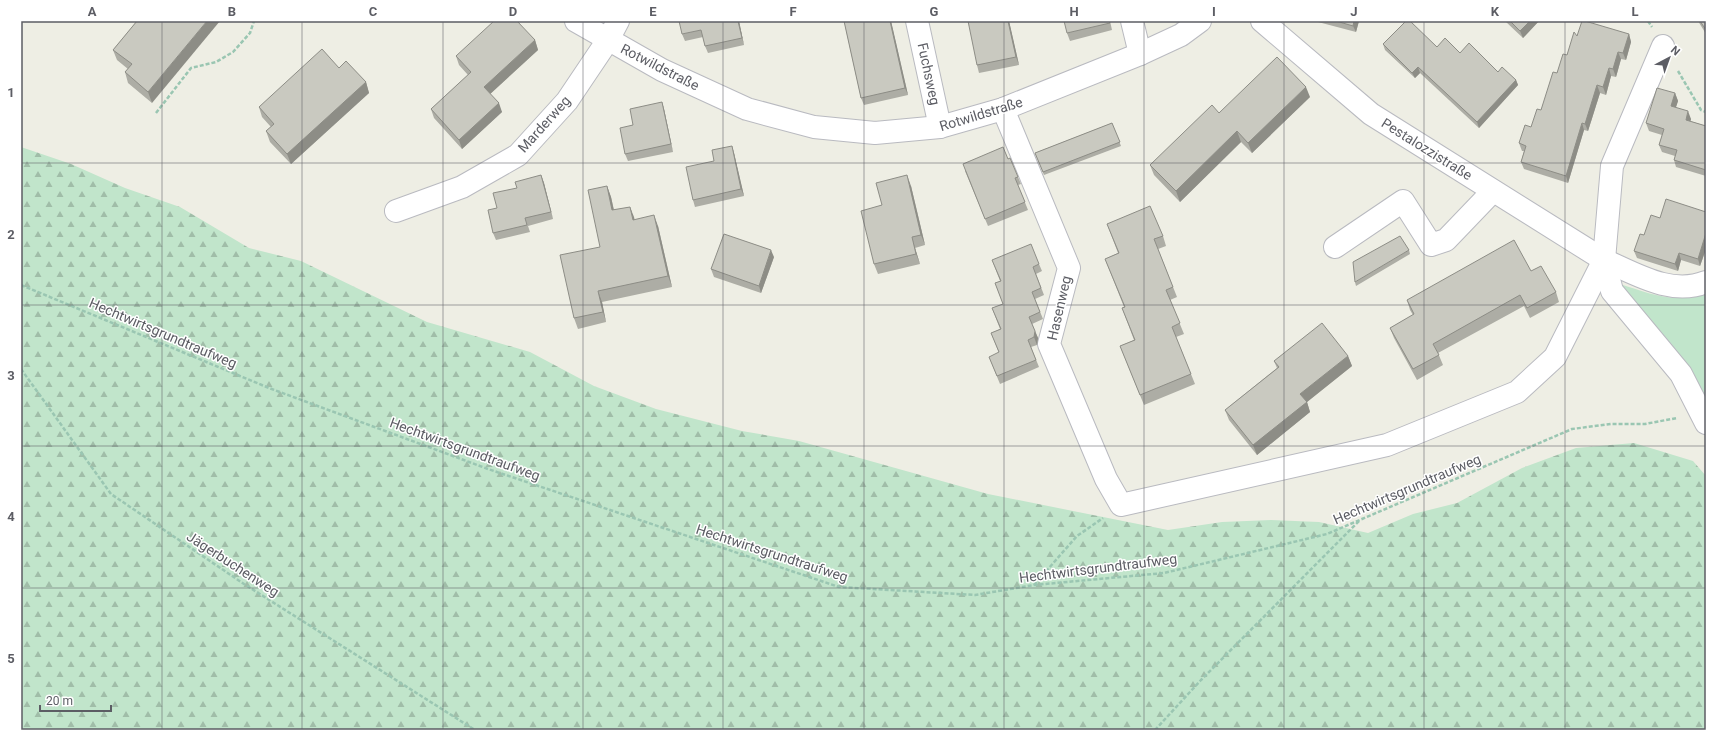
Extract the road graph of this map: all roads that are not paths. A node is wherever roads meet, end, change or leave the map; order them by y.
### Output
1 (576, 21) edge
2 (917, 21) edge
3 (1132, 21) edge
4 (1200, 21) edge
5 (1262, 21) edge
6 (613, 30) edge
7 (1663, 46) dead end
8 (1140, 54) junction
9 (1003, 109) junction
10 (940, 128) junction
11 (1493, 191) junction
12 (396, 211) dead end
13 (1335, 247) dead end
14 (1604, 260) junction
15 (1706, 282) edge
16 (1704, 418) edge

1 - 6 street, Rotwildstraße
2 - 10 street, Fuchsweg
3 - 8 street
4 - 8 street, Rotwildstraße
5 - 11 street, Pestalozzistraße
6 - 10 street, Rotwildstraße
6 - 12 street, Marderweg
7 - 14 street
8 - 9 street, Rotwildstraße
9 - 10 street, Rotwildstraße
9 - 14 street, Hasenweg
11 - 13 street
11 - 14 street, Pestalozzistraße
14 - 15 street, Pestalozzistraße
14 - 16 street

